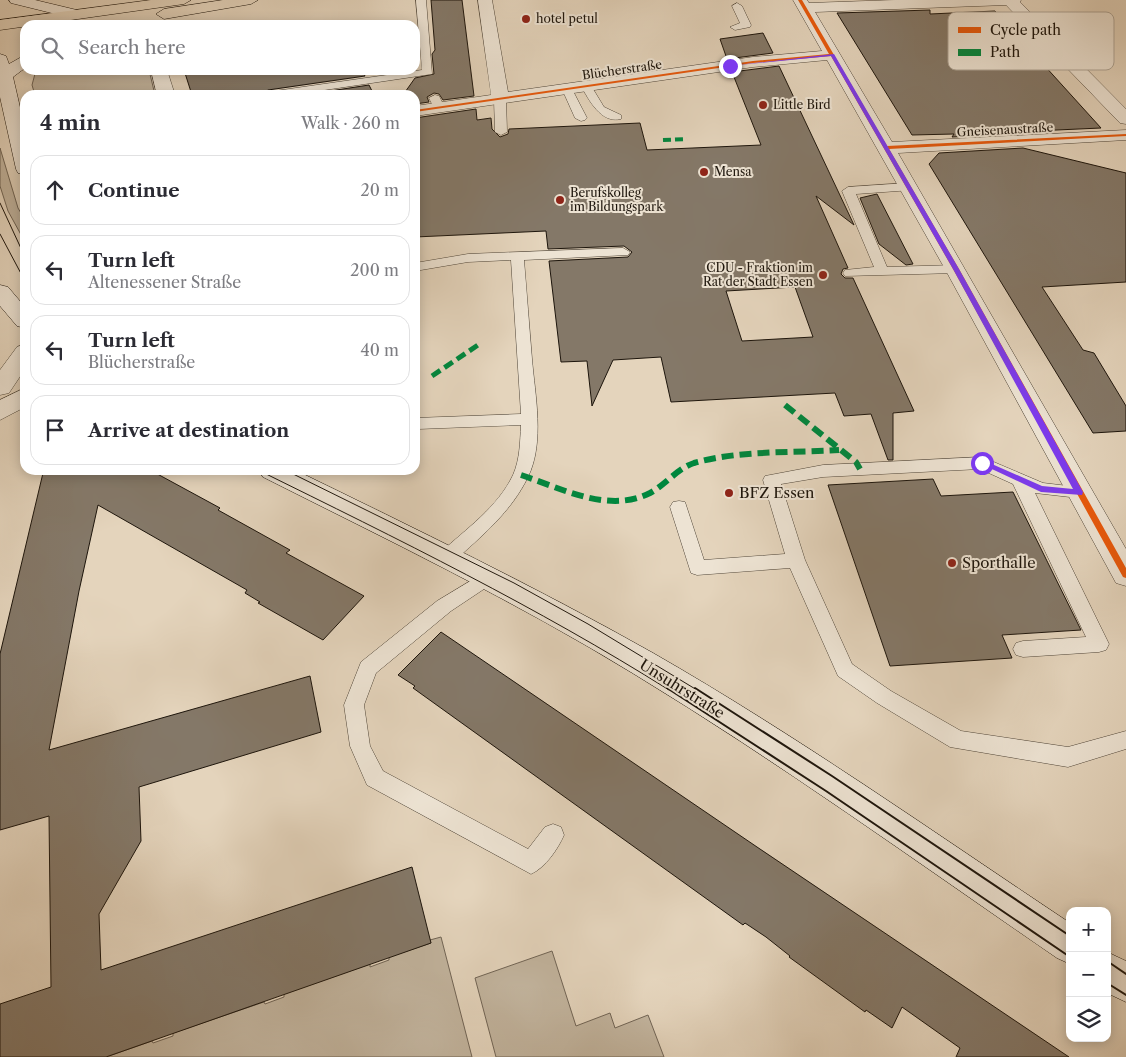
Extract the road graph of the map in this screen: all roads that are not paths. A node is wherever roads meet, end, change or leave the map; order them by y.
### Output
1 (16, 0) edge
2 (184, 0) edge
3 (251, 0) edge
4 (421, 0) edge
5 (485, 0) edge
6 (1011, 0) edge
7 (802, 4) edge
8 (737, 6) dead end
9 (1023, 12) edge
10 (76, 14) junction
11 (30, 20) edge
12 (123, 20) edge
13 (20, 21) edge
14 (0, 24) edge
15 (735, 27) dead end
16 (20, 35) edge
17 (0, 38) edge
18 (832, 55) junction
19 (20, 62) edge
20 (2, 67) edge
21 (1079, 70) edge
22 (160, 75) edge
23 (586, 86) junction
24 (567, 89) junction
25 (165, 90) edge
26 (312, 90) edge
27 (500, 99) junction
28 (420, 109) edge
29 (616, 117) dead end
30 (581, 118) dead end
31 (1126, 119) edge
32 (501, 132) dead end
33 (1126, 135) edge
34 (20, 147) edge
35 (886, 148) junction
36 (908, 187) junction
37 (623, 252) dead end
38 (517, 256) junction
39 (420, 266) edge
40 (956, 269) junction
41 (882, 271) junction
42 (850, 272) dead end
43 (1, 296) edge
44 (20, 316) edge
45 (20, 359) edge
46 (0, 387) edge
47 (20, 399) edge
48 (0, 411) edge
49 (529, 419) junction
50 (420, 423) edge
51 (282, 475) edge
52 (1020, 480) junction
53 (1079, 492) junction
54 (679, 507) dead end
55 (447, 557) junction
56 (796, 560) junction
57 (1126, 574) edge
58 (487, 578) junction
59 (1023, 648) dead end
60 (1126, 740) edge
61 (553, 835) dead end
62 (1066, 942) edge
63 (1111, 974) edge
64 (1126, 983) edge

1 - 10 street
2 - 10 main road
3 - 12 main road
4 - 26 lane
5 - 27 street
6 - 7 street
6 - 9 street
7 - 18 street
8 - 15 lane
10 - 11 main road
13 - 14 main road
16 - 17 main road
18 - 23 street, Blücherstraße
18 - 35 street
19 - 20 street
20 - 34 street
21 - 31 street
22 - 25 street
23 - 24 street, Blücherstraße
23 - 29 lane
24 - 27 street, Blücherstraße
24 - 30 lane
27 - 28 street, Blücherstraße
27 - 32 lane
33 - 35 street, Gneisenaustraße
35 - 36 street
36 - 40 street
36 - 41 lane
37 - 38 lane
38 - 39 lane
38 - 49 lane
40 - 41 lane
40 - 53 street
41 - 42 lane
43 - 44 street
45 - 46 street
47 - 48 street
49 - 50 lane
49 - 55 lane
51 - 55 street, Unsuhrstraße
52 - 53 lane
52 - 56 lane
52 - 59 lane
53 - 57 street
54 - 56 lane
55 - 58 street, Unsuhrstraße
56 - 60 lane
58 - 61 lane
58 - 62 street, Unsuhrstraße
63 - 64 street

